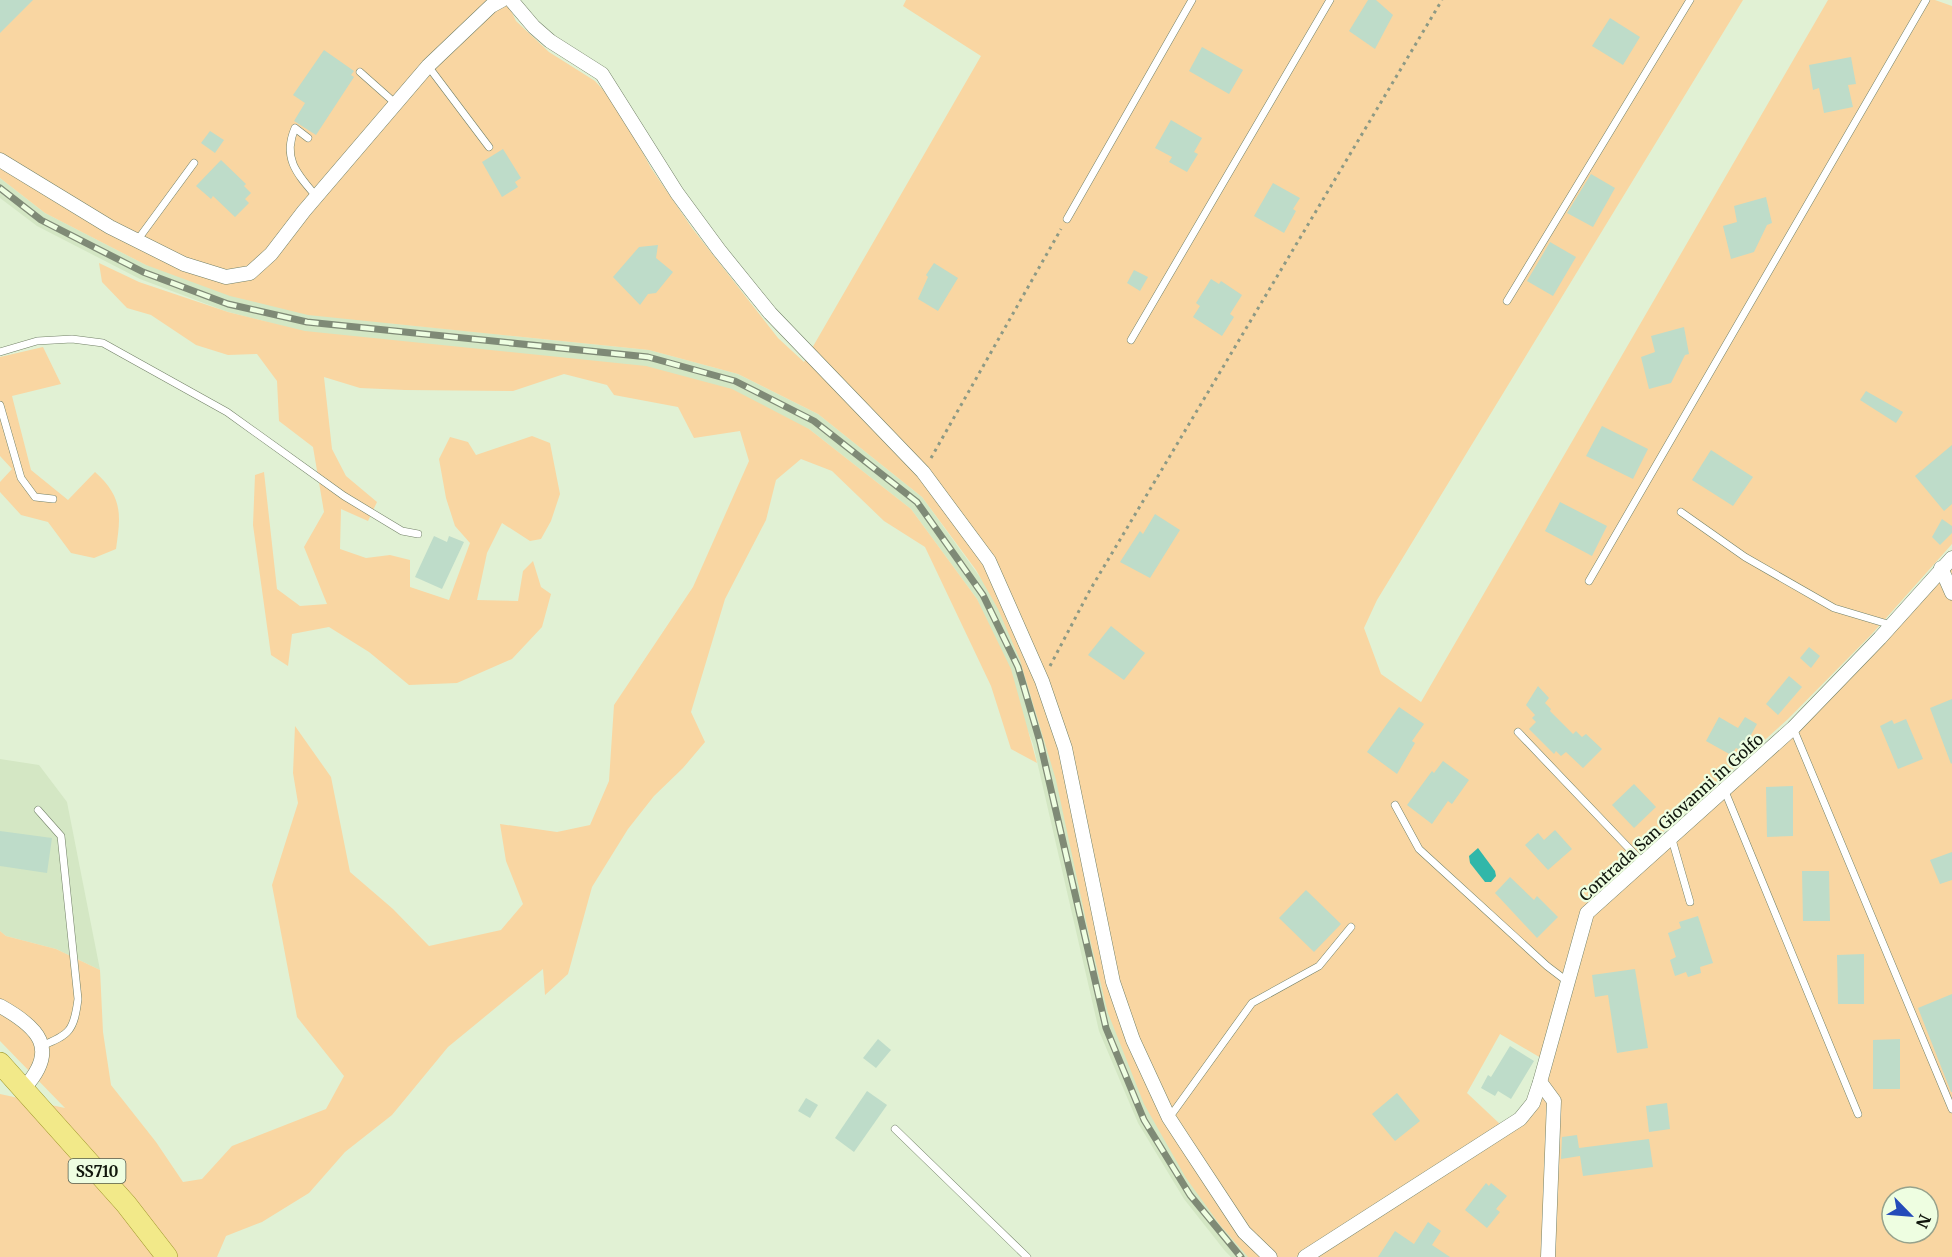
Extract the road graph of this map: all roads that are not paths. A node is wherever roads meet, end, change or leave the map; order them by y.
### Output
1 (502, 0) edge
2 (511, 0) edge
3 (1192, 0) edge
4 (1330, 0) edge
5 (1690, 0) edge
6 (1926, 0) edge
7 (428, 66) junction
8 (360, 72) dead end
9 (395, 103) junction
10 (308, 138) dead end
11 (489, 147) dead end
12 (0, 160) edge
13 (194, 163) dead end
14 (316, 196) junction
15 (1067, 219) road end
16 (136, 242) junction
17 (1507, 301) dead end
18 (1131, 340) dead end
19 (0, 352) edge
20 (0, 405) edge
21 (53, 499) dead end
22 (1681, 512) dead end
23 (418, 534) dead end
24 (1952, 558) edge
25 (1941, 568) junction
26 (1589, 581) dead end
27 (1952, 593) edge
28 (1891, 625) junction
29 (1793, 728) junction
30 (1518, 732) dead end
31 (1724, 789) junction
32 (1395, 805) dead end
33 (38, 810) dead end
34 (1671, 836) junction
35 (1642, 862) junction
36 (1690, 902) dead end
37 (1351, 927) dead end
38 (1568, 982) junction
39 (0, 1006) edge
40 (41, 1046) junction
41 (0, 1063) edge
42 (1540, 1082) junction
43 (24, 1088) junction
44 (1952, 1109) edge
45 (1858, 1114) dead end
46 (1169, 1118) junction
47 (896, 1129) dead end
48 (167, 1257) edge
49 (1027, 1257) edge
50 (1270, 1257) edge
51 (1305, 1257) edge
52 (1548, 1257) edge

1 - 7 street
2 - 46 street
3 - 15 lane
4 - 18 lane
5 - 17 lane
6 - 26 lane
7 - 9 street
7 - 11 lane
8 - 9 lane
9 - 14 street
10 - 14 lane
12 - 16 street
13 - 16 lane
14 - 16 street
19 - 23 lane
20 - 21 lane
22 - 28 lane
24 - 25 street, Contrada San Giovanni in Golfo
25 - 27 street
25 - 28 street, Contrada San Giovanni in Golfo
28 - 29 street, Contrada San Giovanni in Golfo
29 - 31 street, Contrada San Giovanni in Golfo
29 - 44 lane
30 - 35 lane
31 - 34 street, Contrada San Giovanni in Golfo
31 - 45 lane
32 - 38 lane
33 - 40 lane
34 - 35 street, Contrada San Giovanni in Golfo
34 - 36 lane
35 - 38 street, Contrada San Giovanni in Golfo
37 - 46 lane
38 - 42 street, Contrada San Giovanni in Golfo
39 - 40 street
40 - 43 street
41 - 43 main road, SS710
42 - 51 street, Contrada San Giovanni in Golfo
42 - 52 street
43 - 48 main road, SS710
46 - 50 street
47 - 49 lane

